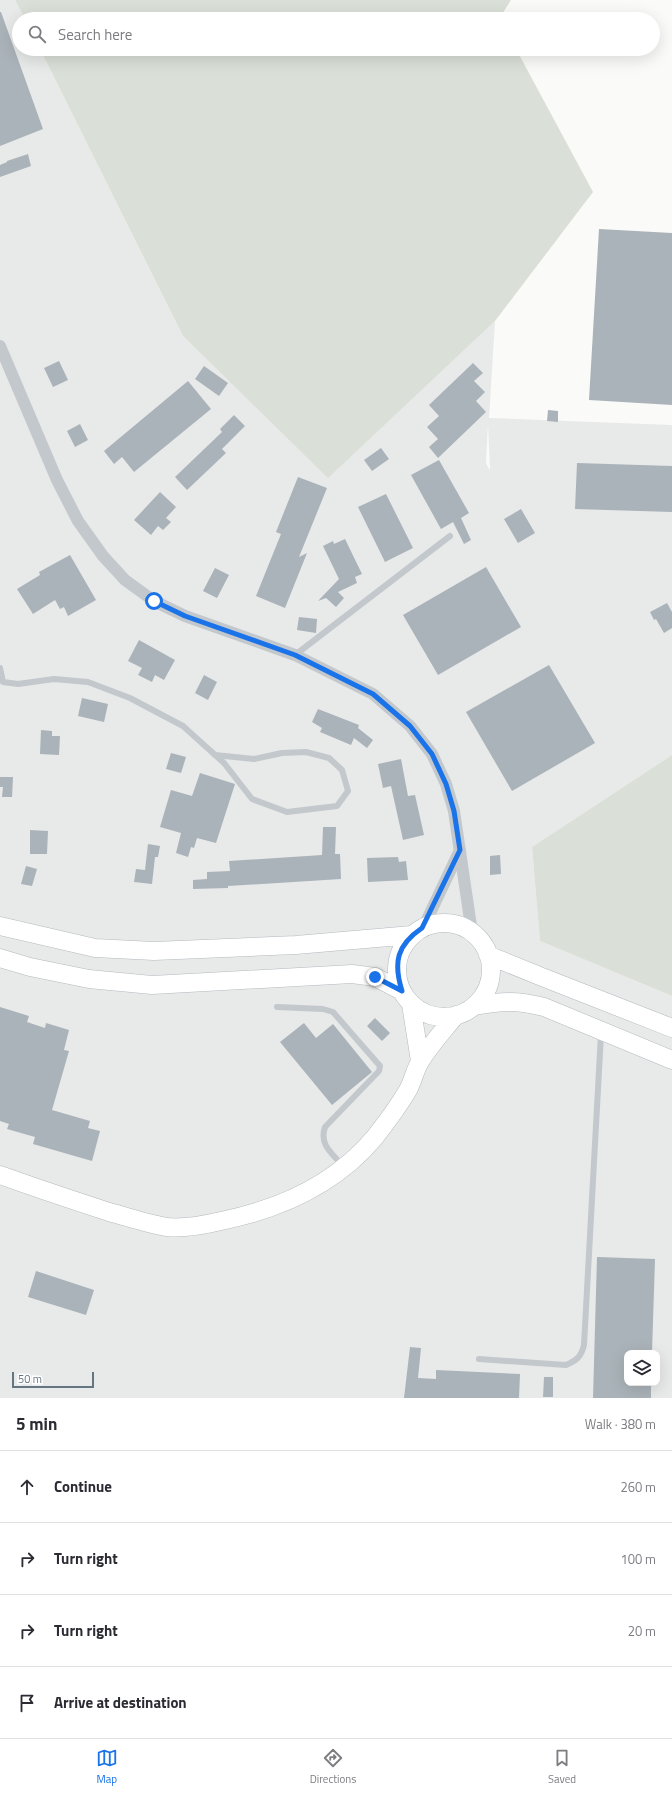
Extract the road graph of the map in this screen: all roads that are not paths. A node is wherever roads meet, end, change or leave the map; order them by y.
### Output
1 (0, 346) edge
2 (450, 536) dead end
3 (295, 655) junction
4 (0, 668) edge
5 (2, 683) edge
6 (215, 755) junction
7 (460, 850) junction
8 (0, 926) edge
9 (417, 932) junction
10 (472, 932) junction
11 (488, 955) junction
12 (0, 958) edge
13 (406, 997) junction
14 (474, 1006) junction
15 (277, 1007) dead end
16 (456, 1015) junction
17 (672, 1028) edge
18 (602, 1031) junction
19 (672, 1060) edge
20 (420, 1061) junction
21 (344, 1167) junction
22 (0, 1175) edge
23 (479, 1359) dead end

1 - 3 street
2 - 3 lane
3 - 7 street
4 - 5 lane
5 - 6 lane
6 - 6 lane
7 - 9 street
7 - 10 street
8 - 9 street
9 - 10 street
9 - 13 street
10 - 11 street
11 - 14 street
11 - 17 street
12 - 13 street
13 - 16 street
13 - 20 street
14 - 16 street
14 - 18 street
15 - 21 lane
16 - 20 street
18 - 19 street
18 - 23 lane
20 - 21 street
21 - 22 street

